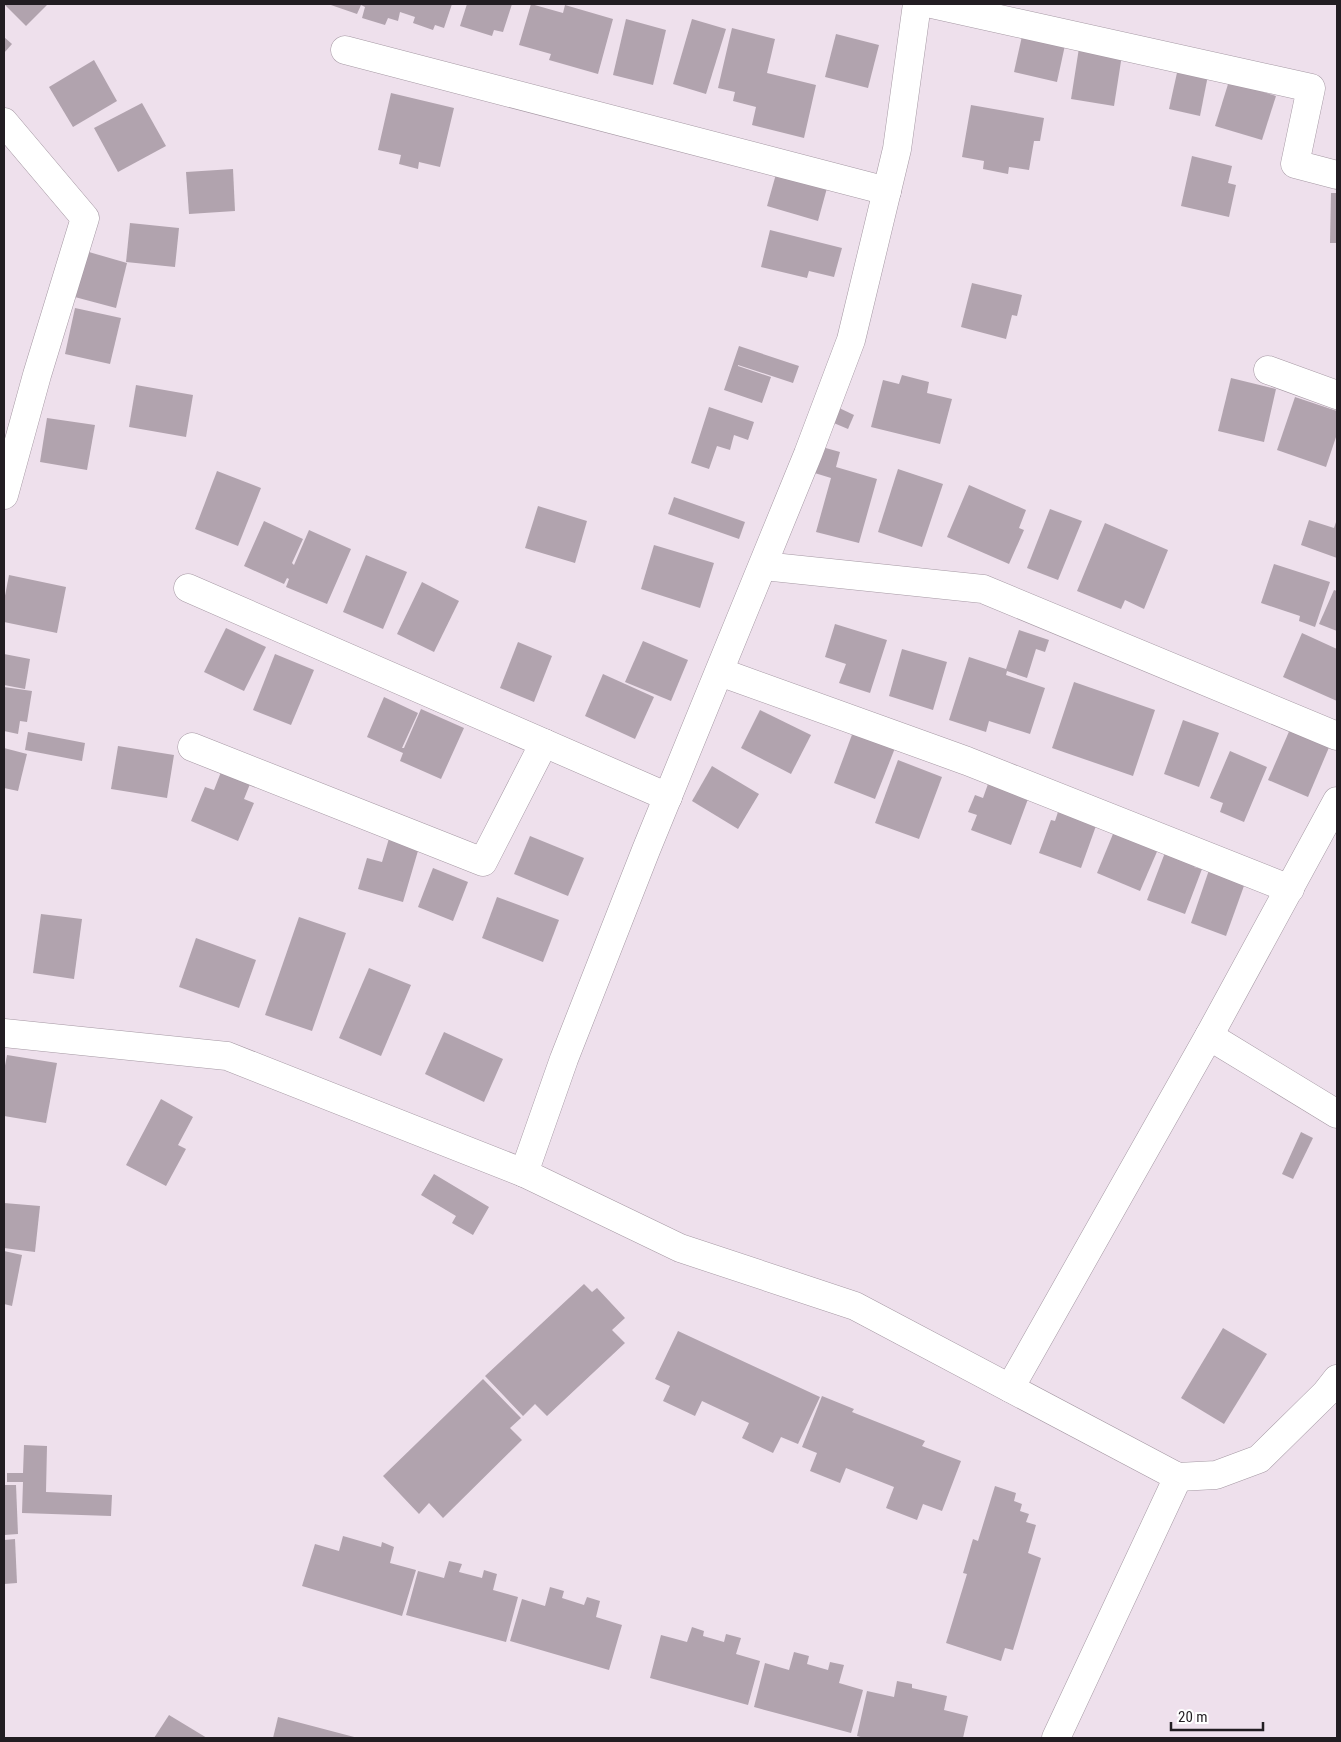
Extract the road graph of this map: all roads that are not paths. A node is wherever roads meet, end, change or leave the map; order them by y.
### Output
1 (917, 4) edge
2 (932, 4) edge
3 (344, 50) dead end
4 (4, 122) edge
5 (1337, 175) edge
6 (887, 191) junction
7 (1268, 370) dead end
8 (1337, 395) edge
9 (4, 495) edge
10 (763, 566) junction
11 (188, 588) dead end
12 (720, 672) junction
13 (1337, 736) edge
14 (544, 743) junction
15 (192, 747) dead end
16 (668, 797) junction
17 (1337, 801) edge
18 (1290, 890) junction
19 (4, 1033) edge
20 (1209, 1036) junction
21 (1337, 1114) edge
22 (524, 1173) junction
23 (1337, 1378) edge
24 (1010, 1388) junction
25 (1178, 1477) junction
26 (1056, 1738) edge

1 - 6 street
2 - 5 street
3 - 6 street
4 - 9 street
6 - 10 street
7 - 8 street
10 - 12 street
10 - 13 street
11 - 14 street
12 - 16 street
12 - 18 street
14 - 15 street
14 - 16 street
16 - 22 street
17 - 18 street
18 - 20 street
19 - 22 street
20 - 21 street
20 - 24 street
22 - 24 street
23 - 25 street
24 - 25 street
25 - 26 street

